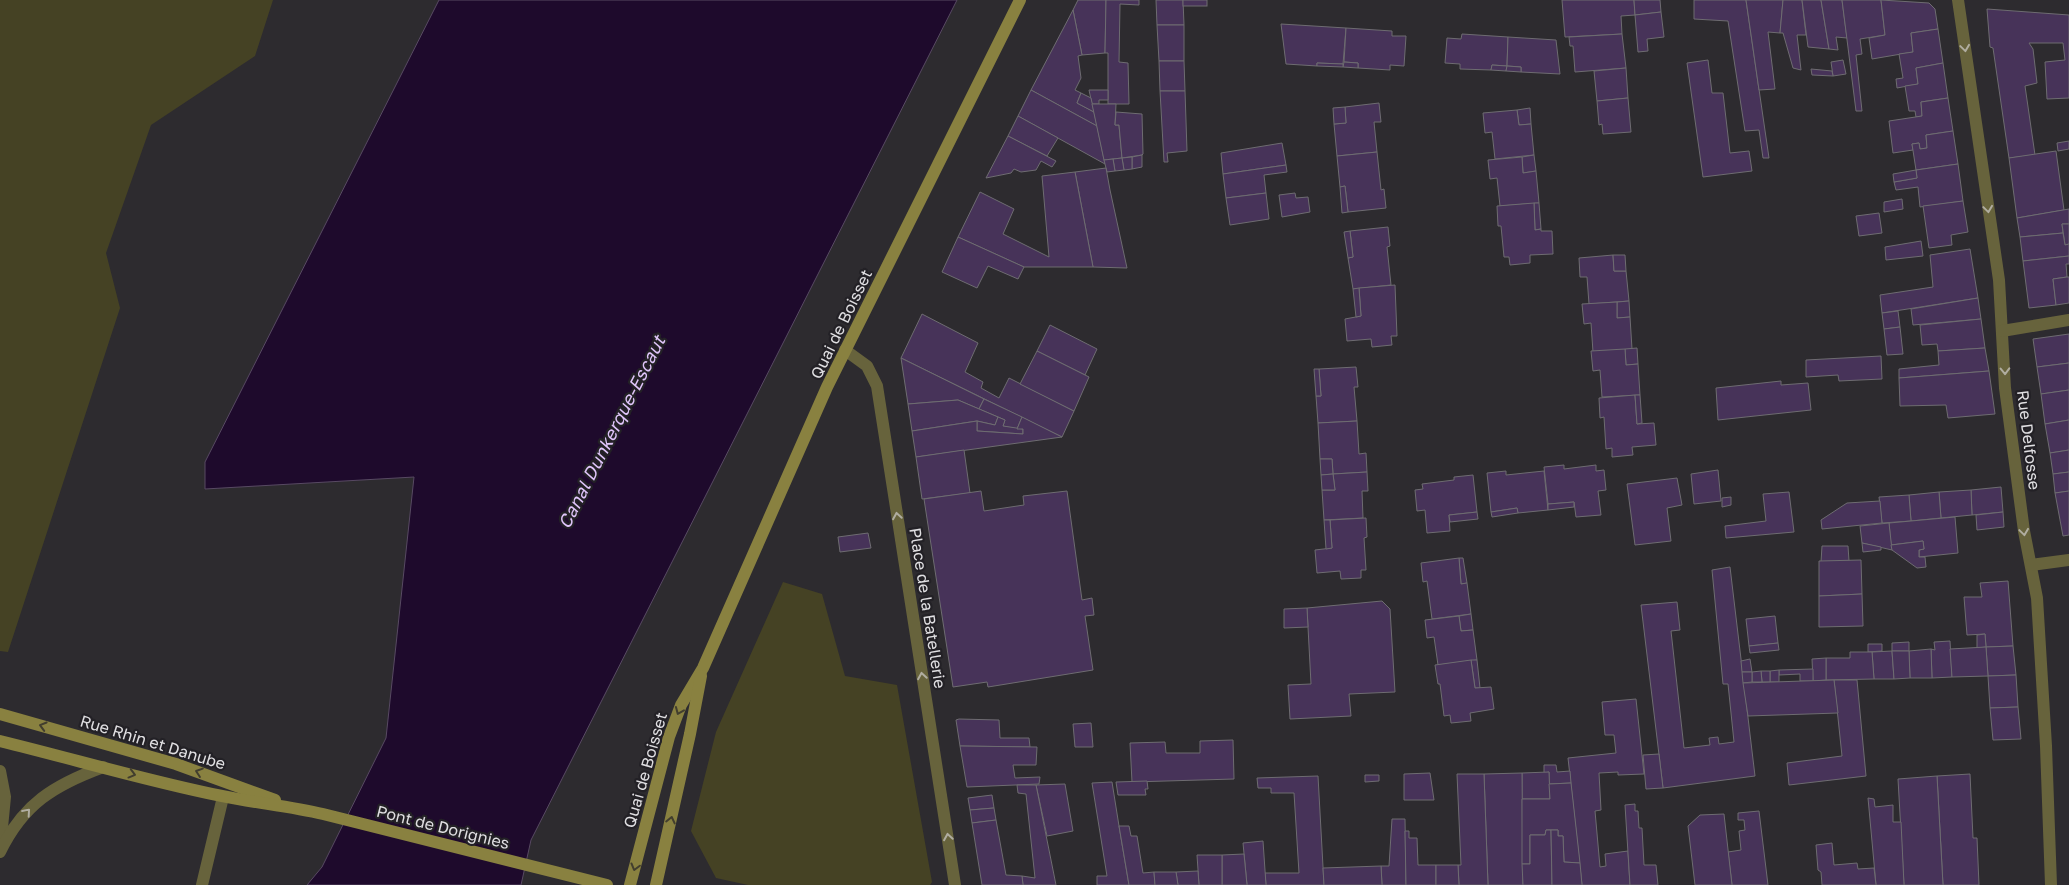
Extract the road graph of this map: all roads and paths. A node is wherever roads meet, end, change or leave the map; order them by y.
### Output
1 (1020, 0) edge
2 (1958, 0) edge
3 (2069, 320) edge
4 (2002, 331) junction
5 (845, 350) junction
6 (2069, 560) edge
7 (2031, 565) junction
8 (703, 668) junction
9 (0, 714) edge
10 (0, 741) edge
11 (103, 767) junction
12 (0, 771) edge
13 (222, 797) junction
14 (294, 807) junction
15 (323, 814) joint
16 (0, 851) edge
17 (202, 885) edge
18 (607, 885) edge
19 (630, 885) edge
20 (656, 885) edge
21 (956, 885) edge
22 (2051, 885) edge

1 - 5 main road, Quai de Boisset
2 -> 4 street, Rue Delfosse
3 - 4 street
4 -> 7 street, Rue Delfosse
5 - 8 main road, Quai de Boisset
21 -> 5 street, Place de la Batellerie
6 - 7 street
7 - 22 street, Rue Delfosse
8 -> 19 main road, Quai de Boisset
20 -> 8 main road, Quai de Boisset
14 -> 9 main road, Rue Rhin et Danube
10 - 11 main road, Rue Rhin et Danube
11 -> 13 main road, Rue Rhin et Danube
16 -> 11 street
12 - 16 street
13 - 14 main road, Rue Rhin et Danube
13 - 17 street
14 - 15 main road, Rue Rhin et Danube
15 - 18 main road, Pont de Dorignies

